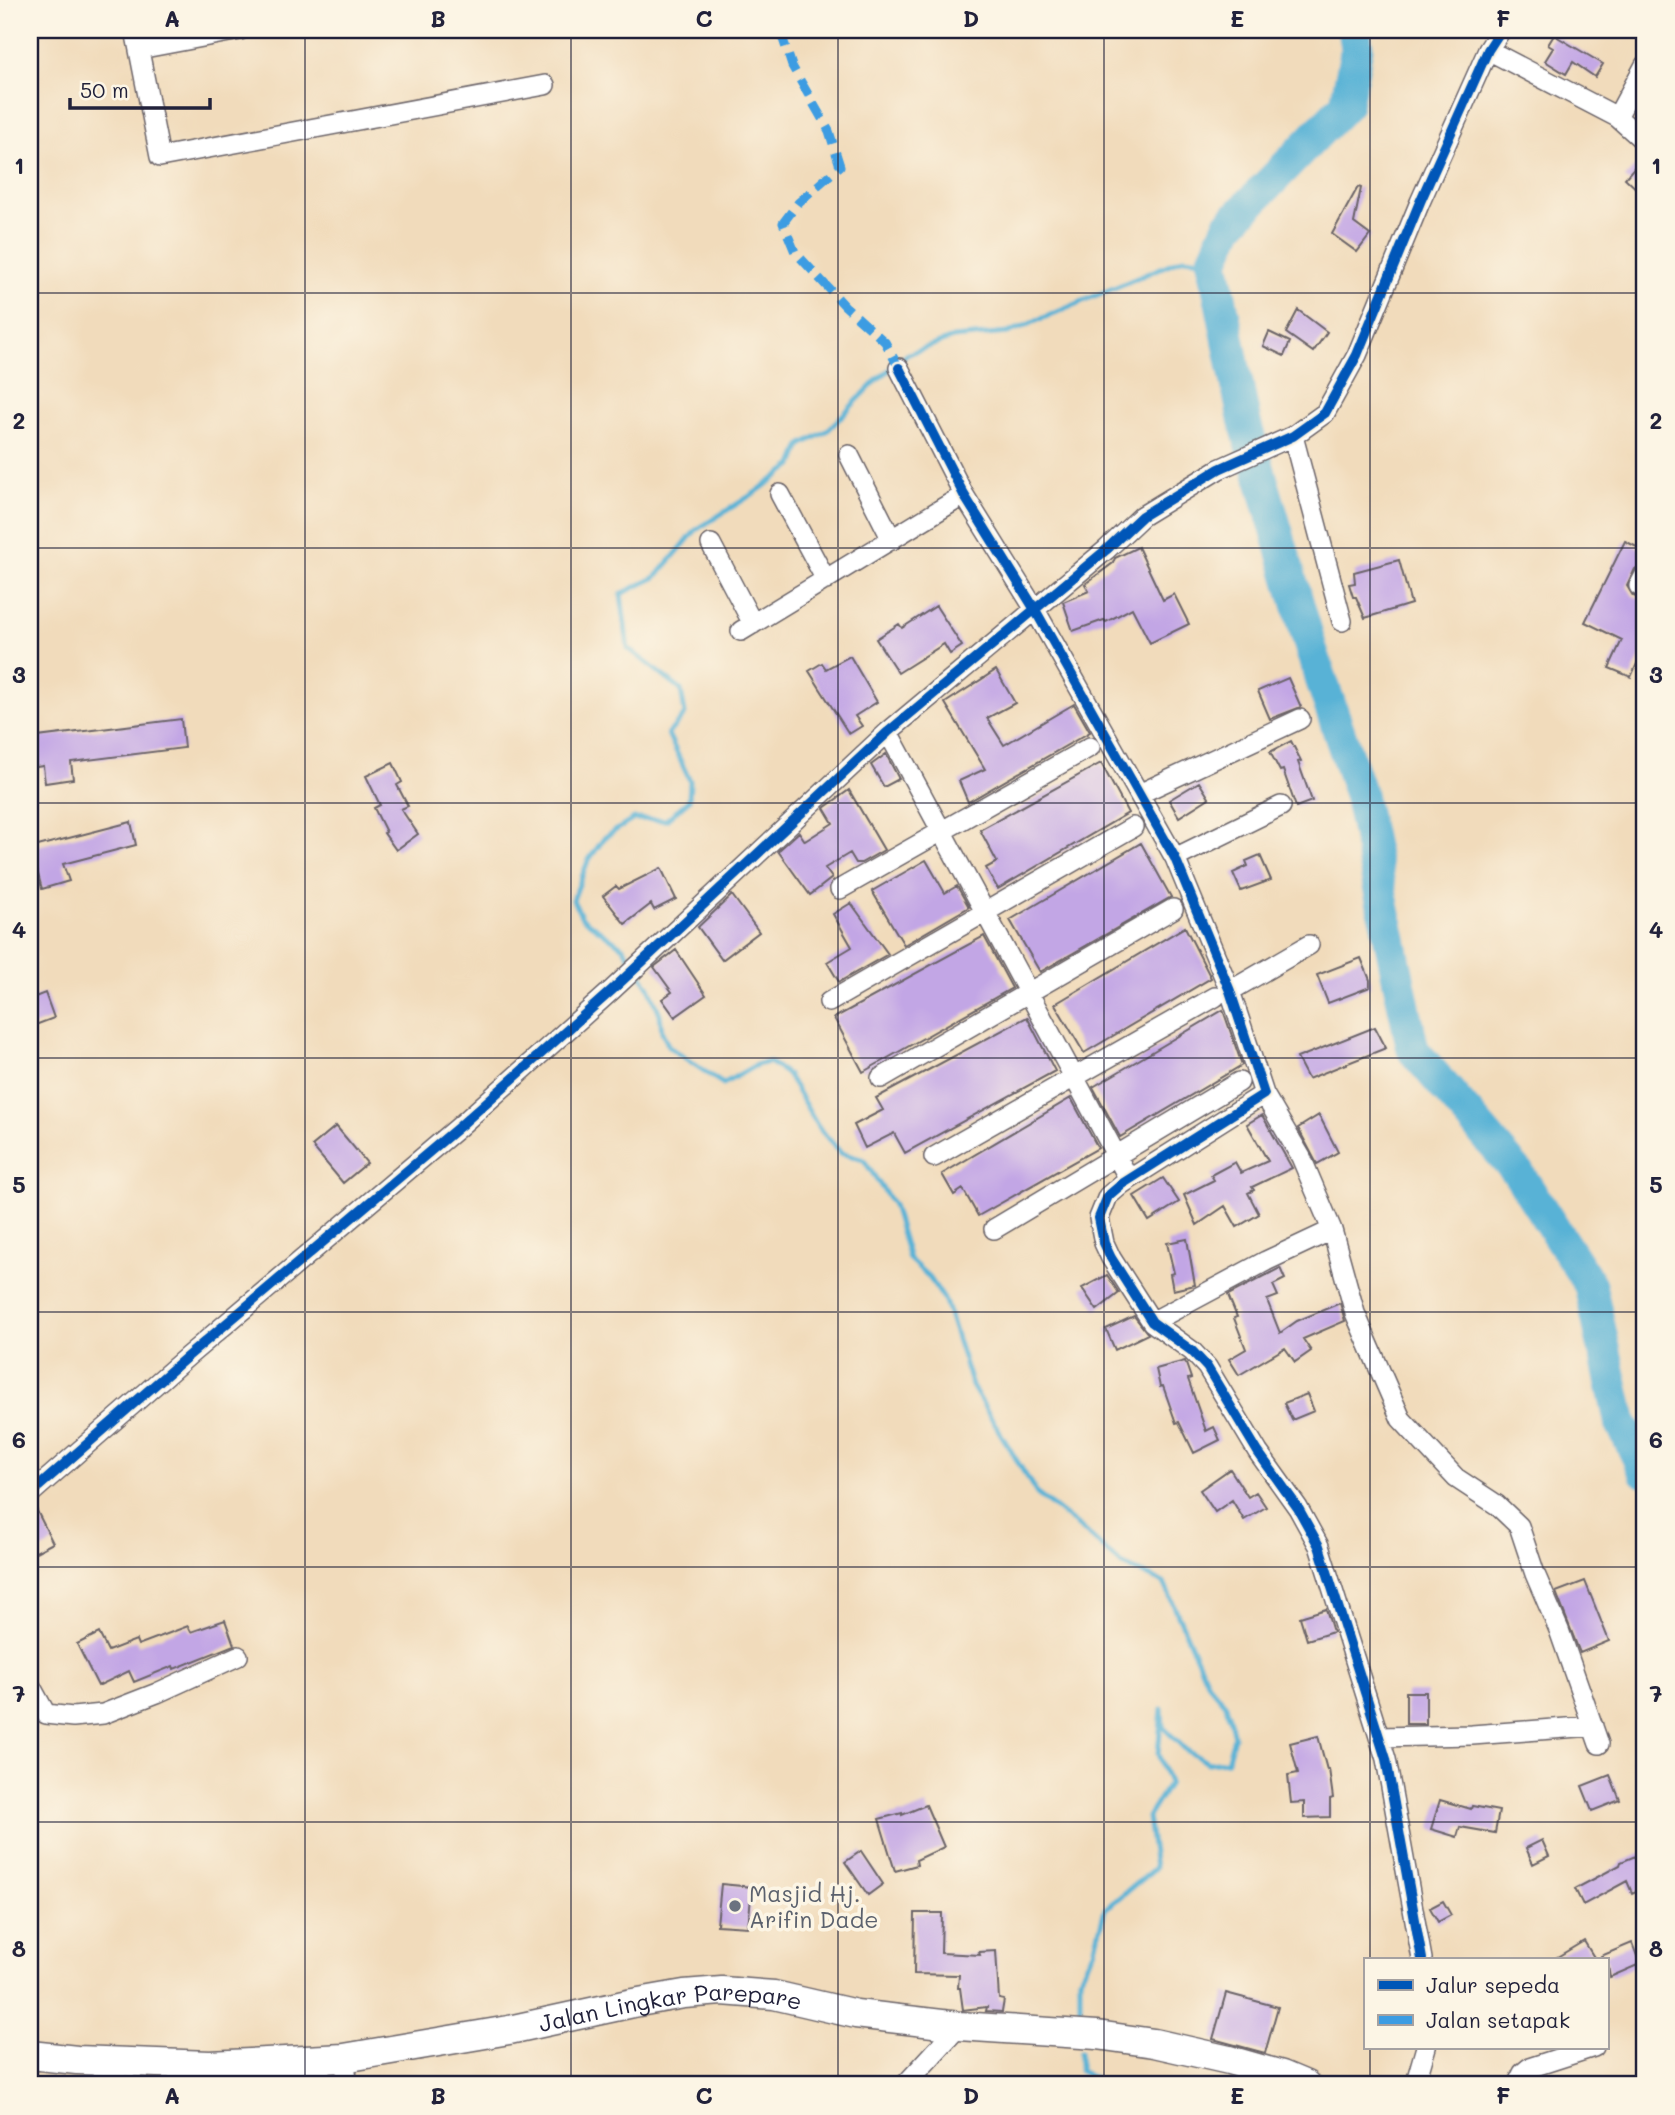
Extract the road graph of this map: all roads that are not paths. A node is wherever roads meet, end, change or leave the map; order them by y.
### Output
1 (240, 30) edge
2 (1501, 30) edge
3 (137, 39) edge
4 (1488, 50) junction
5 (1644, 71) edge
6 (545, 85) dead end
7 (1617, 117) junction
8 (1645, 142) edge
9 (899, 368) dead end
10 (1293, 436) junction
11 (849, 455) dead end
12 (780, 494) dead end
13 (964, 495) junction
14 (892, 540) junction
15 (711, 544) dead end
16 (826, 580) junction
17 (1034, 608) junction
18 (1342, 621) dead end
19 (1300, 719) dead end
20 (888, 732) junction
21 (1090, 747) dead end
22 (1139, 794) junction
23 (1281, 806) dead end
24 (1133, 827) dead end
25 (941, 831) junction
26 (1175, 858) junction
27 (840, 889) dead end
28 (1173, 909) dead end
29 (985, 912) junction
30 (1309, 945) dead end
31 (1028, 992) junction
32 (1223, 994) junction
33 (829, 1002) dead end
34 (881, 1077) dead end
35 (1074, 1077) junction
36 (1239, 1082) dead end
37 (1264, 1094) junction
38 (1116, 1156) junction
39 (934, 1157) dead end
40 (1129, 1179) junction
41 (994, 1229) dead end
42 (1332, 1230) junction
43 (1152, 1322) junction
44 (30, 1494) edge
45 (238, 1656) dead end
46 (30, 1685) edge
47 (1379, 1737) junction
48 (1422, 1958) edge
49 (959, 2026) junction
50 (1426, 2048) edge
51 (1591, 2048) edge
52 (30, 2054) edge
53 (344, 2058) junction
54 (348, 2085) edge
55 (905, 2085) edge
56 (1306, 2085) edge
57 (1415, 2085) edge
58 (1517, 2085) edge

1 - 3 street
2 - 4 street
3 - 6 street
4 - 7 street
4 - 10 street
5 - 7 street
7 - 8 street
9 - 13 street
10 - 17 street
10 - 18 street
11 - 14 street
12 - 16 street
13 - 14 street
13 - 17 street
14 - 16 street
15 - 16 street
17 - 20 street
17 - 22 street
19 - 22 street
20 - 25 street
20 - 44 street
21 - 25 street
22 - 26 street
23 - 26 street
24 - 29 street
25 - 27 street
25 - 29 street
26 - 32 street
28 - 31 street
29 - 31 street
29 - 33 street
30 - 32 street
31 - 34 street
31 - 35 street
32 - 35 street
32 - 37 street
35 - 38 street
35 - 39 street
36 - 38 street
37 - 40 street
37 - 42 street
38 - 40 street
38 - 41 street
40 - 43 street
42 - 43 street
42 - 47 street
43 - 47 street
45 - 46 street
47 - 48 street
49 - 53 highway, Jalan Lingkar Parepare
49 - 55 street
49 - 56 highway, Jalan Lingkar Parepare
50 - 57 street
51 - 58 street
52 - 53 highway, Jalan Lingkar Parepare
53 - 54 street

